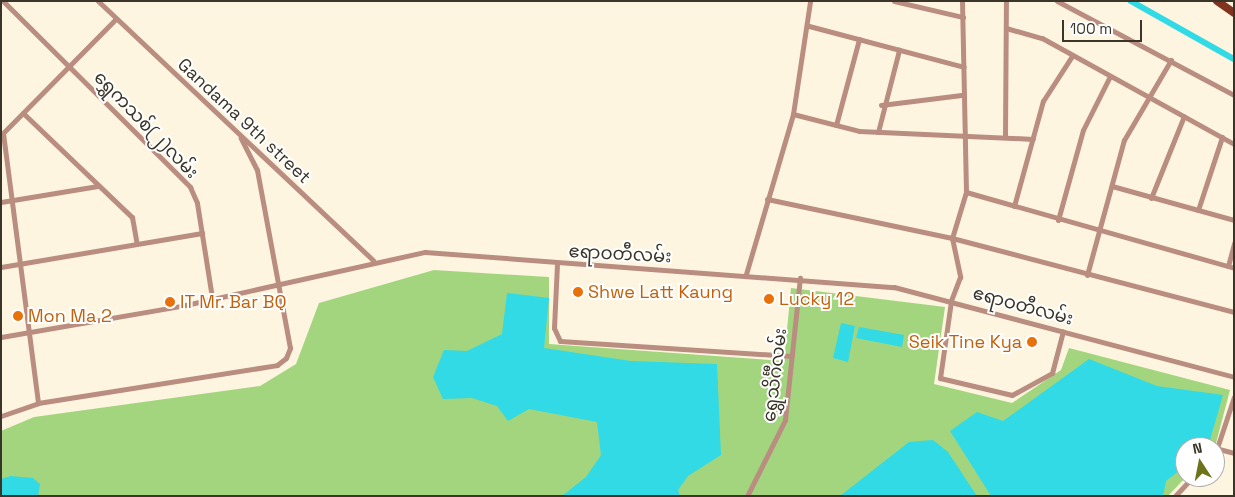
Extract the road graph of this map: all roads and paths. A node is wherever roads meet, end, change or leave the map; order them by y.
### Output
1 (3, 1) edge
2 (98, 1) edge
3 (810, 1) edge
4 (894, 1) edge
5 (962, 1) edge
6 (1006, 1) edge
7 (1057, 1) edge
8 (1217, 1) edge
9 (1234, 13) edge
10 (963, 17) junction
11 (116, 19) junction
12 (809, 26) junction
13 (1006, 28) junction
14 (859, 39) junction
15 (899, 50) junction
16 (1072, 56) junction
17 (1171, 60) junction
18 (69, 66) junction
19 (964, 67) junction
20 (1110, 76) junction
21 (961, 95) junction
22 (1234, 95) edge
23 (1149, 97) junction
24 (881, 105) junction
25 (23, 113) junction
26 (793, 114) junction
27 (1184, 116) junction
28 (836, 126) junction
29 (878, 132) junction
30 (2, 133) edge
31 (1005, 136) junction
32 (1222, 137) junction
33 (240, 138) junction
34 (963, 139) junction
35 (1033, 139) junction
36 (1234, 144) edge
37 (98, 186) junction
38 (1112, 186) junction
39 (966, 192) junction
40 (1151, 198) junction
41 (766, 199) junction
42 (11, 200) junction
43 (1, 202) edge
44 (1014, 206) junction
45 (1198, 210) junction
46 (1058, 220) junction
47 (1234, 220) edge
48 (1100, 232) junction
49 (202, 233) junction
50 (952, 238) junction
51 (1234, 243) edge
52 (136, 244) junction
53 (373, 260) junction
54 (18, 264) junction
55 (557, 264) junction
56 (1, 267) edge
57 (1231, 267) edge
58 (746, 274) junction
59 (1086, 275) junction
60 (800, 278) junction
61 (280, 282) junction
62 (212, 298) junction
63 (951, 301) junction
64 (1234, 312) edge
65 (1063, 331) junction
66 (30, 332) junction
67 (1, 337) edge
68 (792, 356) junction
69 (1234, 378) edge
70 (1234, 397) edge
71 (38, 403) junction
72 (1, 416) edge
73 (1222, 437) edge
74 (747, 496) edge

1 - 18 street, ရွှေကသစ်(၂)လမ်း
2 - 11 street, Gandama 9th street
3 - 12 street
4 - 10 street
5 - 10 street
6 - 13 street
7 - 17 street
8 - 9 main road
10 - 19 street
11 - 18 street
11 - 33 street, Gandama 9th street
12 - 14 street
12 - 26 street
13 - 16 street
13 - 31 street
14 - 15 street
14 - 28 street
15 - 19 street
15 - 24 street
16 - 20 street
16 - 35 street
17 - 22 street
17 - 23 street
18 - 25 street
18 - 49 street, ရွှေကသစ်(၂)လမ်း
19 - 21 street
20 - 23 street
20 - 46 street
21 - 24 street
21 - 34 street
23 - 27 street
23 - 38 street
24 - 29 street
25 - 30 street
25 - 37 street
26 - 28 street
26 - 41 street
27 - 32 street
27 - 40 street
28 - 29 street
29 - 34 street
30 - 42 street
31 - 34 street
31 - 35 street
32 - 36 street
32 - 45 street
33 - 53 street, Gandama 9th street
33 - 61 street
34 - 39 street
35 - 44 street
37 - 42 street
37 - 52 street
38 - 40 street
38 - 48 street
39 - 44 street
39 - 50 street
40 - 45 street
41 - 50 street
41 - 58 street
42 - 43 street
42 - 54 street
44 - 46 street
45 - 47 street
46 - 48 street
48 - 57 street
48 - 59 street
49 - 52 street
49 - 62 street, ရွှေကသစ်(၂)လမ်း
50 - 59 street
50 - 63 street
51 - 57 street
52 - 54 street
53 - 55 street, ဧရာဝတီလမ်း
53 - 61 street, ဧရာဝတီလမ်း
54 - 56 street
54 - 66 street
55 - 58 street, ဧရာဝတီလမ်း
55 - 68 street
58 - 60 street, ဧရာဝတီလမ်း
59 - 64 street
60 - 63 street, ဧရာဝတီလမ်း
60 - 68 street, ရွှေသိင်္ဂီလမ်း
61 - 62 street, ဧရာဝတီလမ်း
61 - 71 street
62 - 66 street, ဧရာဝတီလမ်း
63 - 65 street, ဧရာဝတီလမ်း
63 - 65 street
65 - 69 street, ဧရာဝတီလမ်း
66 - 67 street, ဧရာဝတီလမ်း
66 - 71 street
68 - 74 street, ရွှေသိင်္ဂီလမ်း
70 - 73 street
71 - 72 street

